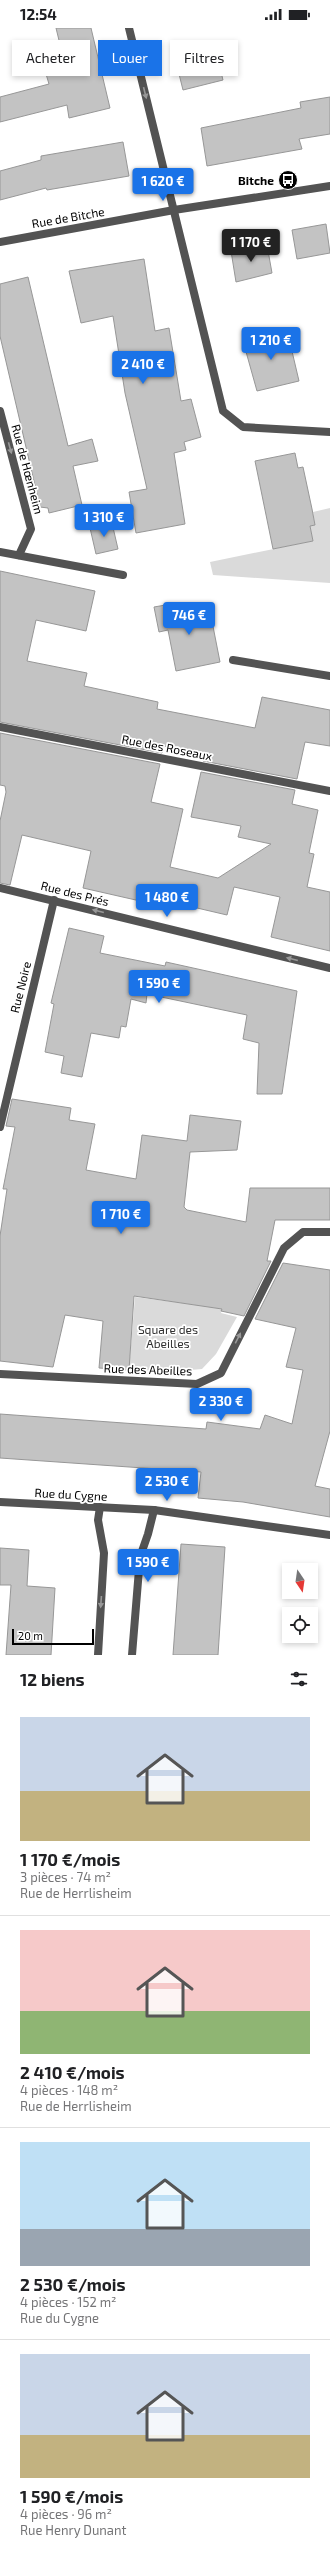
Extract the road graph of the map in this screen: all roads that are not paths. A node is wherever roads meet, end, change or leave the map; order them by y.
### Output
1 (129, 28) edge
2 (330, 186) edge
3 (174, 210) junction
4 (0, 242) edge
5 (0, 411) edge
6 (330, 432) edge
7 (0, 552) edge
8 (19, 555) junction
9 (122, 575) dead end
10 (233, 660) dead end
11 (330, 676) edge
12 (0, 727) edge
13 (330, 790) edge
14 (0, 888) edge
15 (54, 900) junction
16 (330, 968) edge
17 (4, 1090) edge
18 (0, 1126) edge
19 (330, 1232) edge
20 (0, 1374) edge
21 (0, 1502) edge
22 (100, 1507) junction
23 (154, 1510) junction
24 (330, 1535) edge
25 (98, 1655) edge
26 (132, 1655) edge

1 -> 3 street
2 - 3 street, Rue de Bitche
3 - 4 street, Rue de Bitche
3 - 6 street
5 -> 8 street, Rue de Hœnheim
7 - 8 street
8 - 9 street
10 - 11 street
12 - 13 street, Rue des Roseaux
14 - 15 street, Rue des Prés
16 -> 15 street, Rue des Prés
15 - 17 street, Rue Noire
17 - 18 street, Rue Noire
20 -> 19 street, Rue des Abeilles
21 - 22 street, Rue du Cygne
22 - 23 street, Rue du Cygne
22 -> 25 street
23 - 24 street, Rue du Cygne
23 - 26 street

